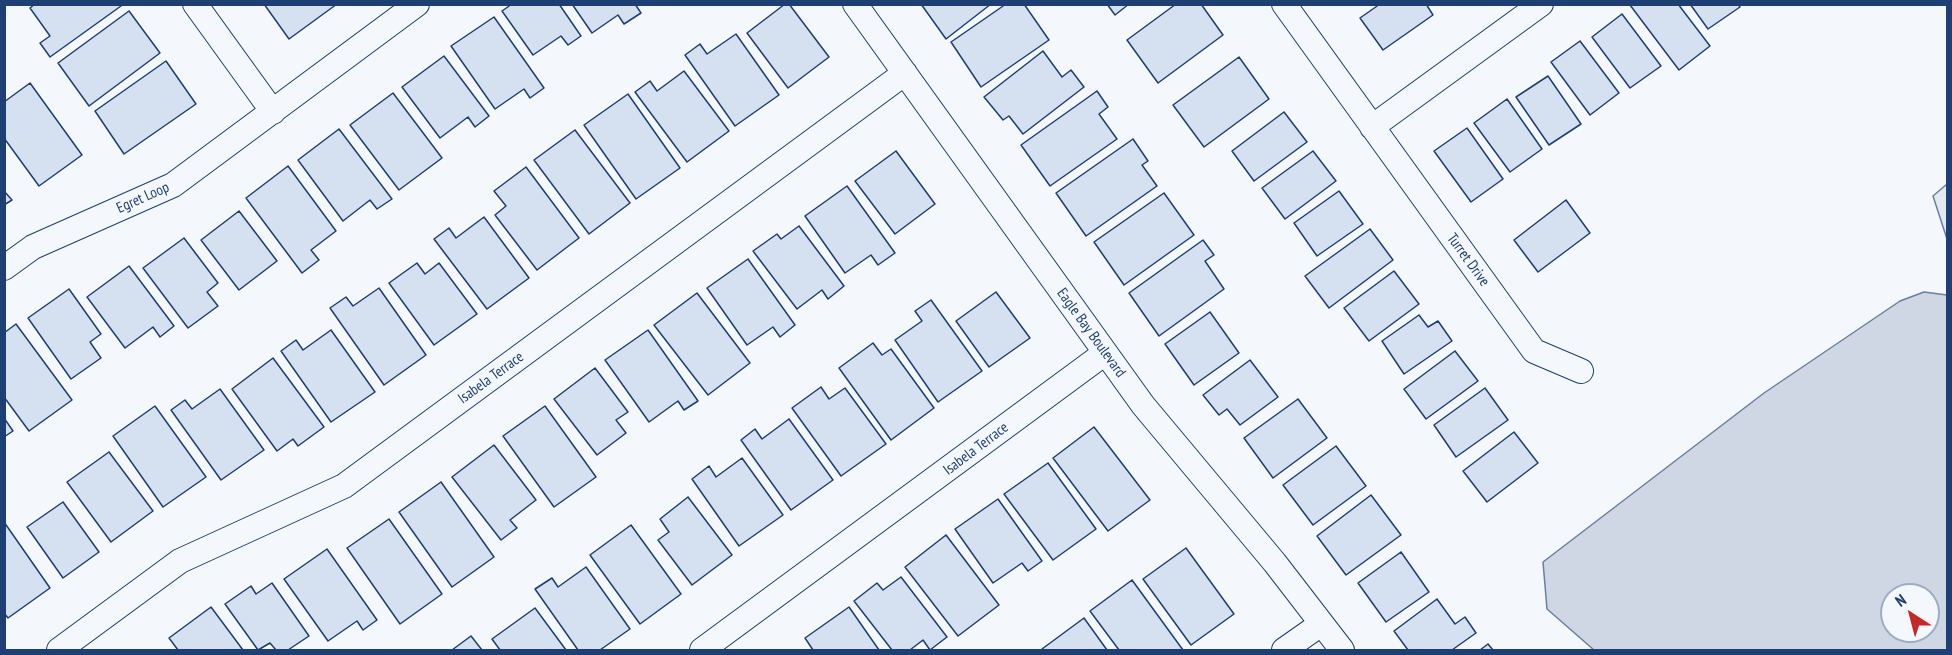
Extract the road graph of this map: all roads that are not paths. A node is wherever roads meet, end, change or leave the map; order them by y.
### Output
1 (195, 4) edge
2 (417, 4) edge
3 (855, 4) edge
4 (1284, 4) edge
5 (1541, 4) edge
6 (905, 74) junction
7 (273, 112) junction
8 (1372, 127) junction
9 (4, 268) edge
10 (1105, 353) junction
11 (1581, 371) dead end
12 (1322, 624) junction
13 (59, 651) edge
14 (702, 651) edge
15 (1284, 651) edge
16 (1342, 651) edge

1 - 7 street
2 - 7 street, Egret Loop
3 - 6 street, Eagle Bay Boulevard
4 - 8 street, Turret Drive
5 - 8 street
6 - 10 street, Eagle Bay Boulevard
6 - 13 street, Isabela Terrace
7 - 9 street, Egret Loop
8 - 11 street, Turret Drive
10 - 12 street, Eagle Bay Boulevard
10 - 14 street, Isabela Terrace
12 - 15 street
12 - 16 street, Eagle Bay Boulevard

